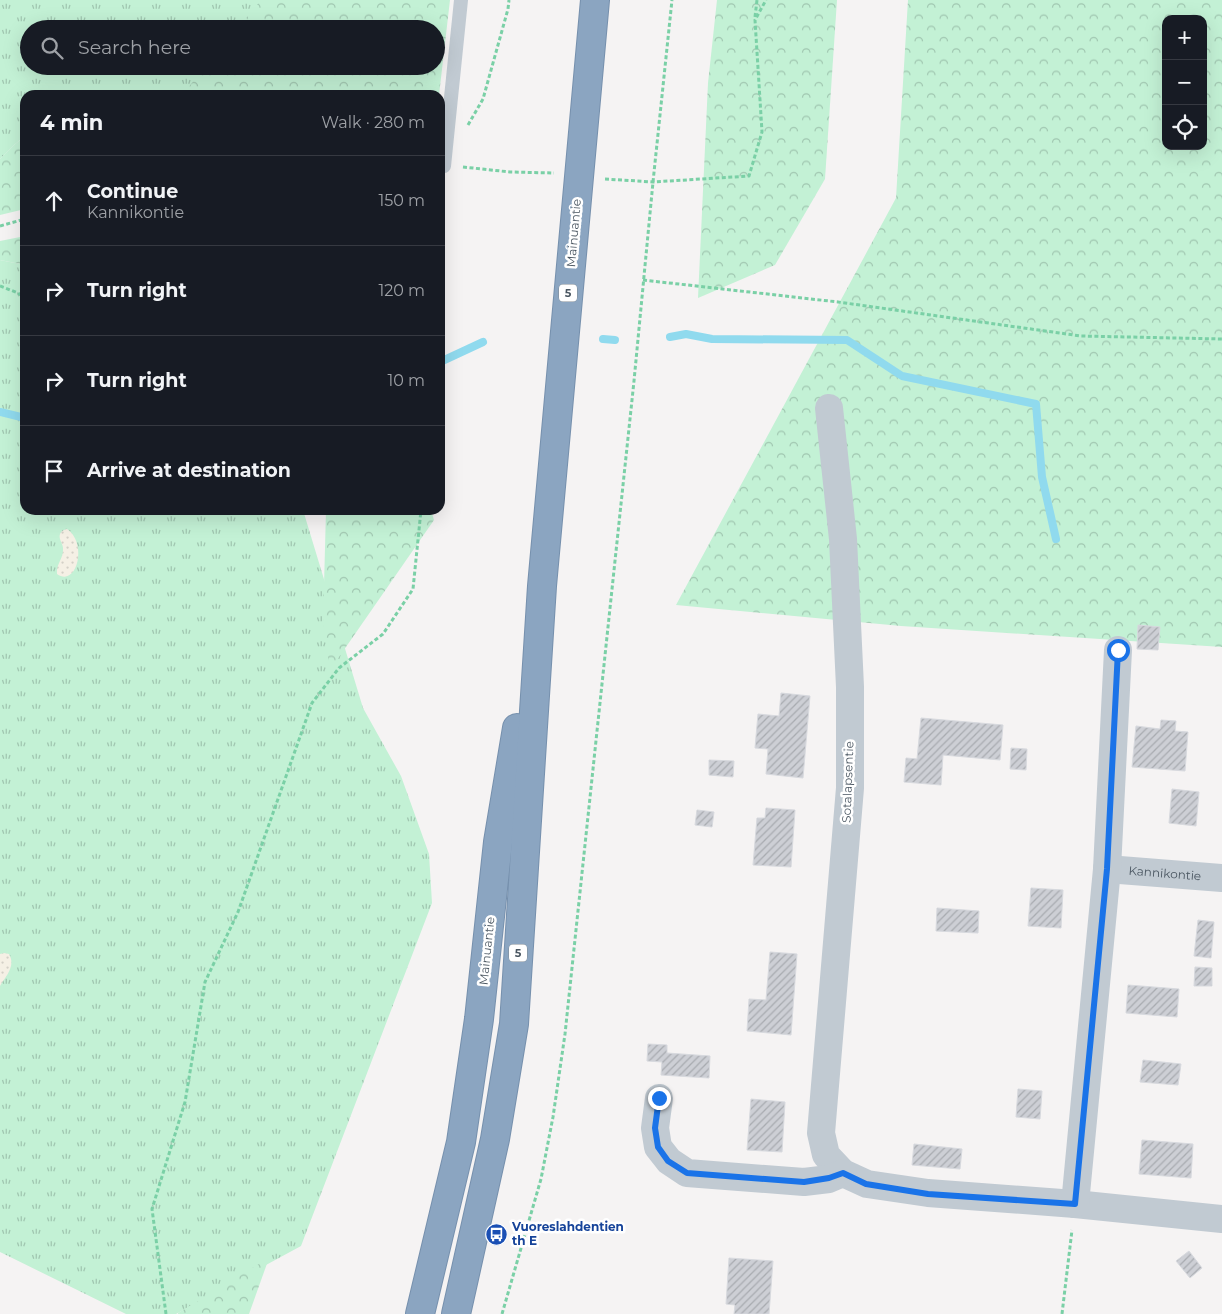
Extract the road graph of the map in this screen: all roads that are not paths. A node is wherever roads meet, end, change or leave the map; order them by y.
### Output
1 (461, 0) edge
2 (596, 0) edge
3 (445, 156) edge
4 (829, 408) dead end
5 (542, 586) junction
6 (1118, 650) dead end
7 (1107, 869) junction
8 (1222, 878) edge
9 (659, 1098) dead end
10 (834, 1164) junction
11 (1075, 1204) junction
12 (1222, 1219) edge
13 (420, 1314) edge
14 (456, 1314) edge

1 - 3 lane
2 - 5 highway, Mainuantie / 5
4 - 10 street, Sotalapsentie
5 - 13 highway, Mainuantie / 5
5 - 14 highway, Mainuantie / 5
6 - 7 street
7 - 8 street, Kannikontie
7 - 11 street
9 - 10 street
10 - 11 street
11 - 12 street

